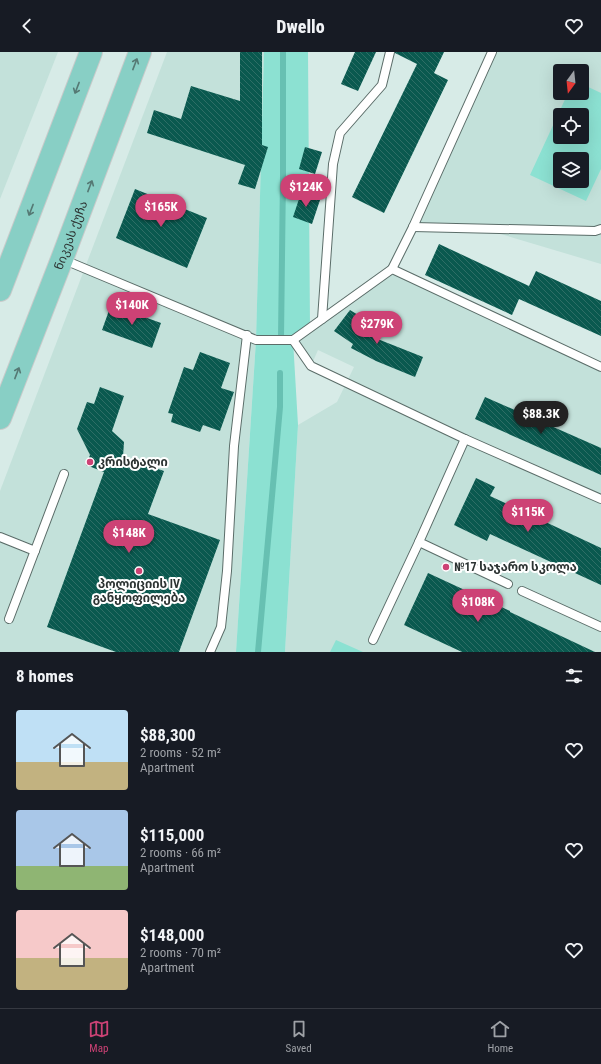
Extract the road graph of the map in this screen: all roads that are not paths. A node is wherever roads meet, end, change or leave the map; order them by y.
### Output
1 (91, 52) edge
2 (140, 52) edge
3 (390, 52) edge
4 (492, 52) edge
5 (413, 227) junction
6 (601, 229) edge
7 (62, 259) junction
8 (392, 269) junction
9 (0, 290) edge
10 (322, 320) junction
11 (246, 336) junction
12 (293, 340) junction
13 (601, 367) edge
14 (1, 412) edge
15 (465, 439) junction
16 (64, 474) dead end
17 (601, 499) edge
18 (0, 537) edge
19 (419, 542) junction
20 (35, 551) junction
21 (508, 584) dead end
22 (522, 591) dead end
23 (9, 619) dead end
24 (601, 627) edge
25 (373, 640) dead end
26 (210, 652) edge

1 -> 9 main road
7 -> 2 main road, ნიკეას ქუჩა
3 - 10 lane
4 - 5 lane
5 - 6 lane
5 - 8 lane
7 - 11 lane
14 -> 7 main road, ნიკეას ქუჩა
8 - 10 lane
8 - 13 lane
10 - 12 lane
11 - 12 lane
11 - 26 lane
12 - 15 lane
15 - 17 lane
15 - 19 lane
16 - 20 lane
18 - 20 lane
19 - 21 lane
19 - 25 lane
20 - 23 lane
22 - 24 lane

